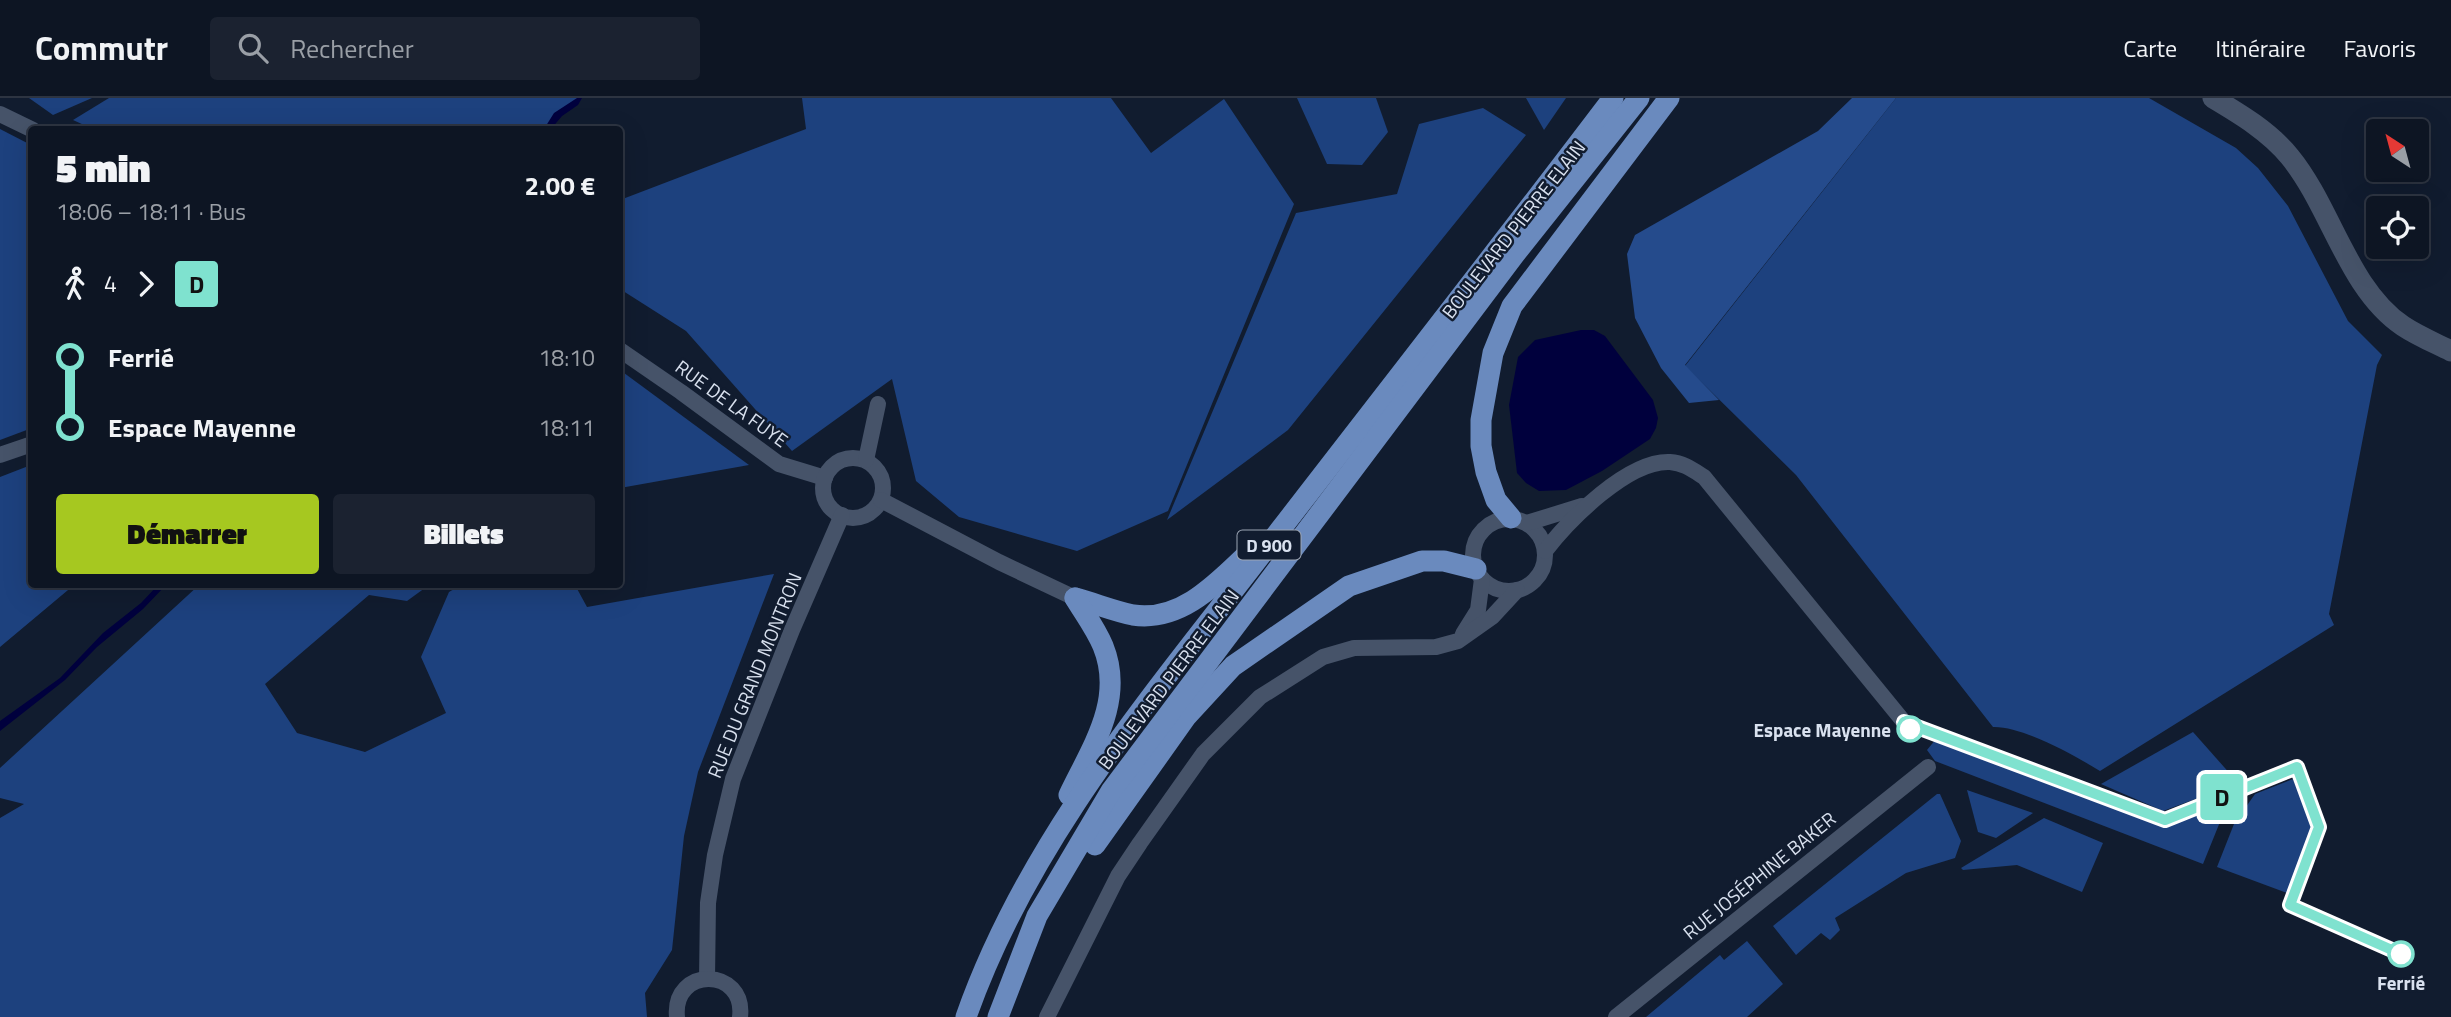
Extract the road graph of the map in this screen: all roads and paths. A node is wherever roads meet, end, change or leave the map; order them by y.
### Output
1 (1614, 98) edge
2 (1639, 98) edge
3 (1669, 98) edge
4 (2213, 98) edge
5 (0, 114) edge
6 (28, 128) edge
7 (2451, 351) edge
8 (623, 352) edge
9 (878, 404) dead end
10 (28, 445) edge
11 (0, 455) edge
12 (866, 460) junction
13 (825, 478) junction
14 (881, 500) junction
15 (1300, 504) junction
16 (1587, 504) junction
17 (842, 515) junction
18 (1519, 521) junction
19 (1545, 551) junction
20 (1479, 574) junction
21 (1517, 590) junction
22 (1076, 598) junction
23 (1458, 642) junction
24 (1904, 722) dead end
25 (1928, 767) dead end
26 (1037, 863) junction
27 (1024, 947) junction
28 (707, 979) junction
29 (677, 1017) edge
30 (740, 1017) edge
31 (966, 1017) edge
32 (998, 1017) edge
33 (1047, 1017) edge
34 (1616, 1017) edge

1 - 15 main road, BOULEVARD PIERRE ELAIN / D 900
2 - 27 main road, BOULEVARD PIERRE ELAIN / D 900
3 - 18 main road
4 - 7 street
5 - 6 street
8 - 13 street, RUE DE LA FUYE
9 - 12 street
10 - 11 street
12 - 13 street
12 - 14 street
13 - 17 street
14 - 17 street
14 - 22 street
15 - 22 main road
15 - 26 main road, BOULEVARD PIERRE ELAIN / D 900
16 - 18 street
16 - 19 street
16 - 24 street
17 - 28 street, RUE DU GRAND MONTRON
18 - 19 street
18 - 20 street
19 - 21 street
20 - 21 street
20 - 23 street
20 - 27 main road
21 - 23 street
22 - 26 main road
23 - 33 street
25 - 34 street, RUE JOSÉPHINE BAKER
26 - 31 main road, BOULEVARD PIERRE ELAIN / D 900
27 - 32 main road, BOULEVARD PIERRE ELAIN / D 900
28 - 29 street
28 - 30 street

